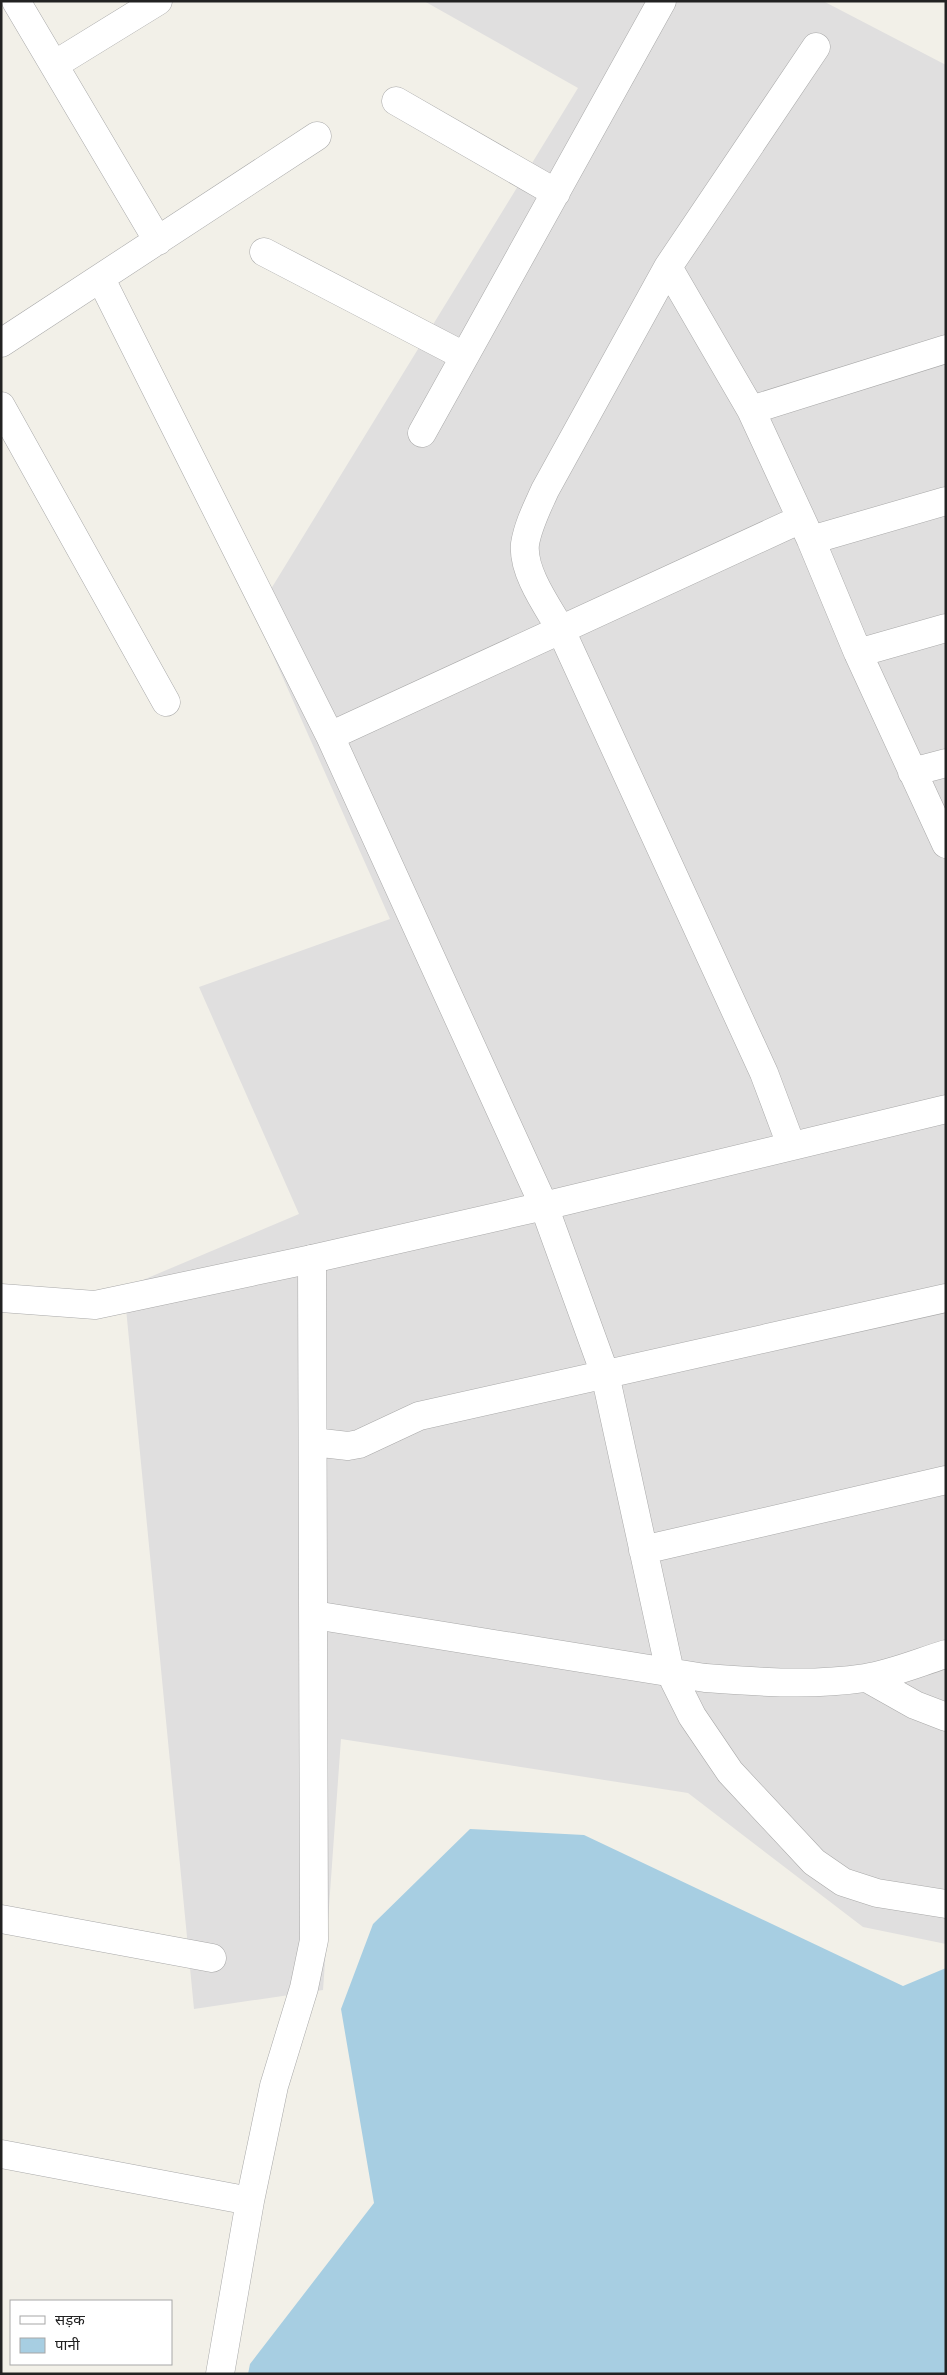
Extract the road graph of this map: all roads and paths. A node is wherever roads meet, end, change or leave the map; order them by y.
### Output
1 (16, 1) edge
2 (158, 1) edge
3 (662, 1) edge
4 (816, 47) dead end
5 (54, 65) junction
6 (396, 101) dead end
7 (317, 136) dead end
8 (556, 193) junction
9 (158, 241) junction
10 (264, 252) dead end
11 (668, 267) junction
12 (102, 279) junction
13 (1, 343) edge
14 (946, 349) edge
15 (464, 356) junction
16 (1, 406) edge
17 (751, 410) junction
18 (422, 433) dead end
19 (946, 501) edge
20 (806, 530) junction
21 (560, 628) junction
22 (946, 628) edge
23 (858, 653) junction
24 (166, 702) dead end
25 (330, 736) junction
26 (946, 763) edge
27 (912, 772) junction
28 (946, 844) edge
29 (946, 1109) edge
30 (791, 1145) junction
31 (544, 1206) junction
32 (312, 1259) junction
33 (1, 1298) edge
34 (946, 1298) edge
35 (605, 1374) junction
36 (312, 1442) junction
37 (946, 1480) edge
38 (643, 1550) junction
39 (314, 1615) junction
40 (946, 1654) edge
41 (670, 1672) junction
42 (867, 1678) junction
43 (946, 1717) edge
44 (946, 1904) edge
45 (1, 1919) edge
46 (212, 1958) dead end
47 (1, 2154) edge
48 (250, 2201) junction
49 (220, 2374) edge

1 - 5 street
2 - 5 street
3 - 8 street
4 - 11 street
5 - 9 street
6 - 8 street
7 - 9 street
8 - 15 street
9 - 12 street
10 - 15 street
11 - 17 street
11 - 21 street
12 - 13 street
12 - 25 street
14 - 17 street
15 - 18 street
16 - 24 street
17 - 20 street
19 - 20 street
20 - 21 street
20 - 23 street
21 - 25 street
21 - 30 street
22 - 23 street
23 - 27 street
25 - 31 street
26 - 27 street
27 - 28 street
29 - 30 street
30 - 31 street
31 - 32 street
31 - 35 street
32 - 33 street
32 - 36 street
34 - 35 street
35 - 36 street
35 - 38 street
36 - 39 street
37 - 38 street
38 - 41 street
39 - 41 street
39 - 48 street
40 - 42 street
41 - 42 street
41 - 44 street
42 - 43 street
45 - 46 street
47 - 48 street
48 - 49 street

